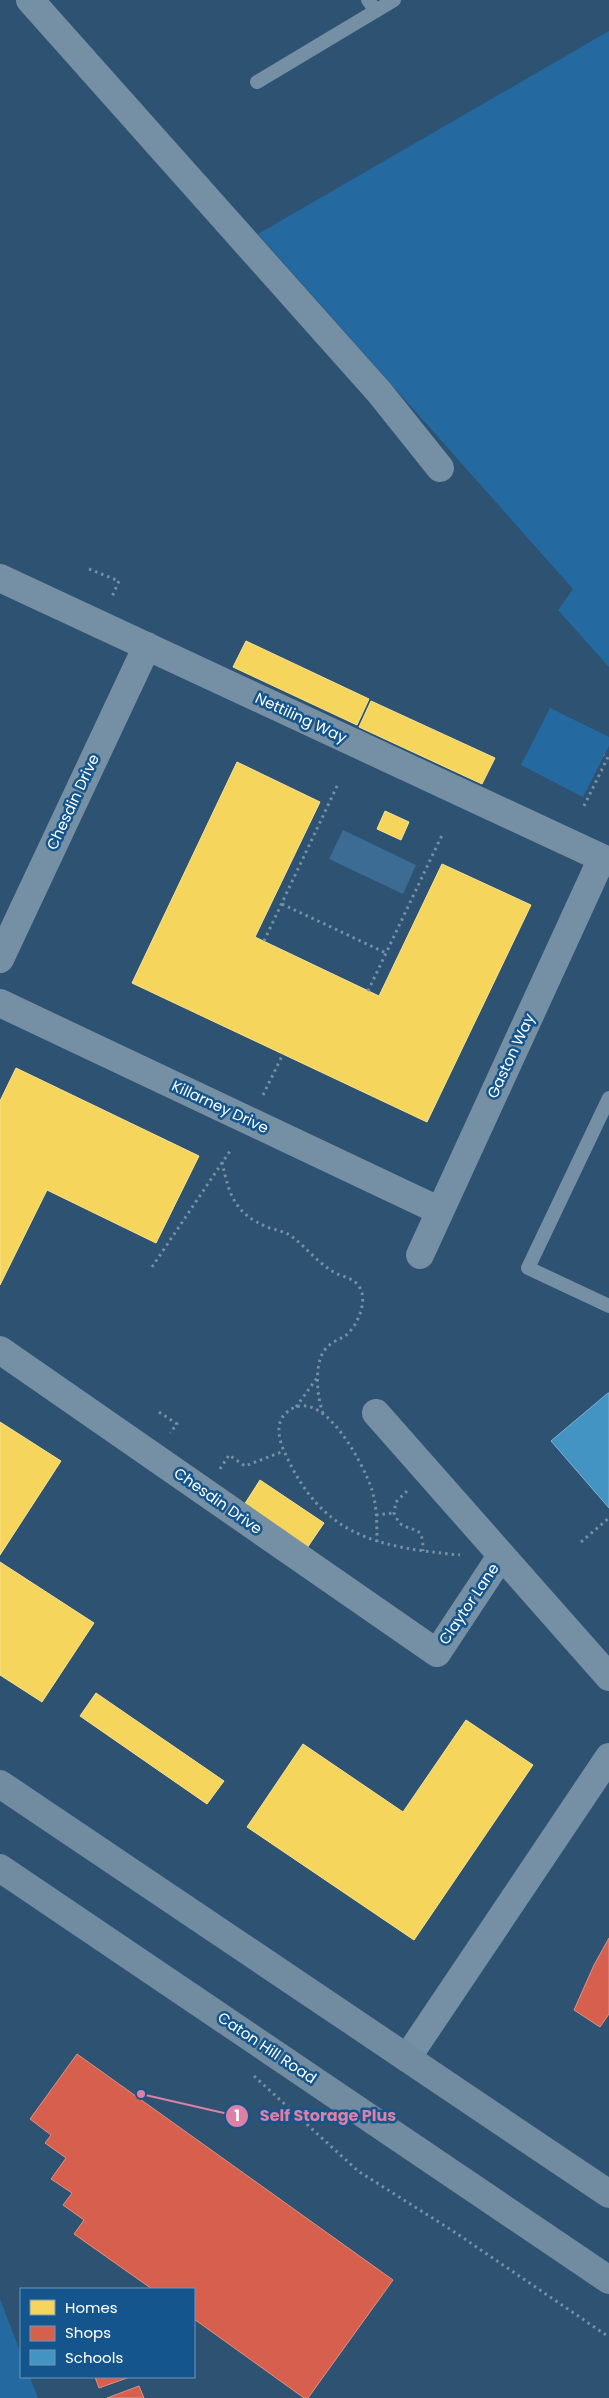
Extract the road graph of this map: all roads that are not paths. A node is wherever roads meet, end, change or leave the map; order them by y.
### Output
1 (30, 0) edge
2 (394, 0) edge
3 (372, 6) edge
4 (257, 82) dead end
5 (440, 468) dead end
6 (0, 578) edge
7 (147, 646) junction
8 (602, 858) joint
9 (0, 959) edge
10 (0, 1003) edge
11 (609, 1098) edge
12 (440, 1211) junction
13 (420, 1255) dead end
14 (609, 1306) edge
15 (0, 1350) edge
16 (376, 1413) dead end
17 (501, 1556) junction
18 (437, 1652) joint
19 (609, 1677) edge
20 (609, 1757) edge
21 (0, 1784) edge
22 (0, 1868) edge
23 (407, 2058) junction
24 (609, 2194) edge
25 (609, 2280) edge

1 - 5 street
2 - 3 lane
3 - 4 lane
6 - 7 street, Nettiling Way
7 - 8 street, Nettiling Way
7 - 9 street, Chesdin Drive
8 - 12 street, Gaston Way
10 - 12 street, Killarney Drive
11 - 14 lane
12 - 13 street, Gaston Way
15 - 18 street, Chesdin Drive
16 - 17 street
17 - 18 street, Claytor Lane
17 - 19 street
20 - 23 street
21 - 23 main road
22 - 25 main road, Caton Hill Road
23 - 24 main road

